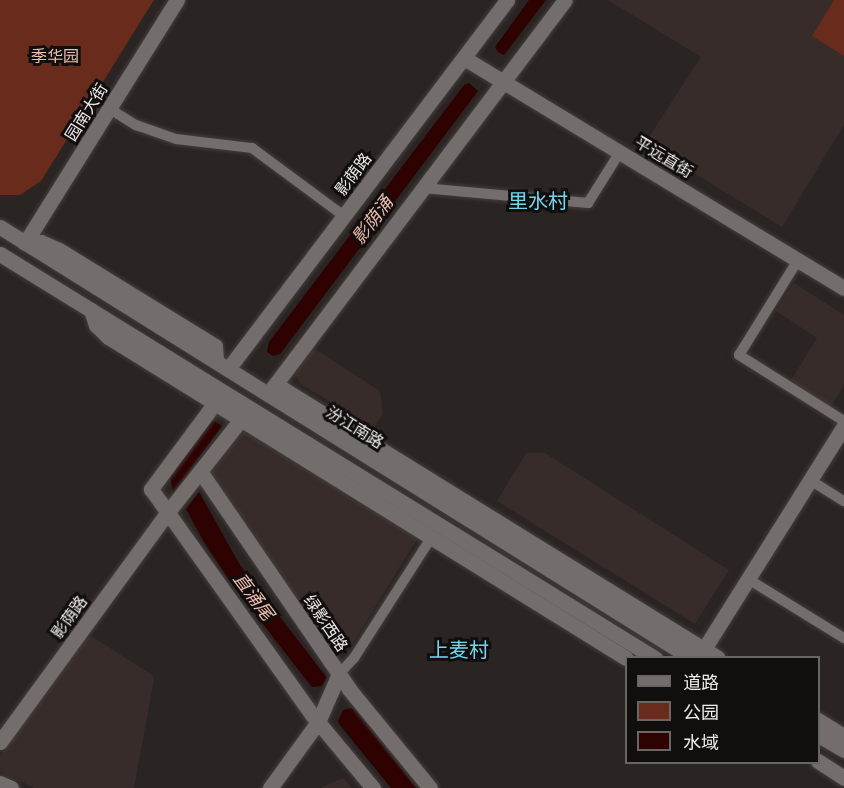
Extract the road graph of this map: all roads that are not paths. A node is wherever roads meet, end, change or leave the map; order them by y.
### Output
1 (177, 0) edge
2 (507, 0) edge
3 (565, 0) edge
4 (467, 60) junction
5 (500, 78) junction
6 (110, 109) junction
7 (620, 152) junction
8 (423, 188) junction
9 (344, 216) junction
10 (0, 227) edge
11 (25, 243) junction
12 (1, 256) edge
13 (798, 260) junction
14 (844, 288) edge
15 (91, 310) junction
16 (226, 367) junction
17 (225, 392) junction
18 (265, 392) junction
19 (214, 404) junction
20 (246, 411) junction
21 (844, 421) edge
22 (844, 426) edge
23 (200, 471) junction
24 (810, 480) junction
25 (844, 501) edge
26 (167, 513) junction
27 (440, 524) junction
28 (431, 538) junction
29 (748, 579) junction
30 (844, 638) edge
31 (630, 654) edge
32 (698, 655) edge
33 (647, 656) edge
34 (339, 674) junction
35 (820, 721) edge
36 (318, 722) junction
37 (820, 736) edge
38 (844, 736) edge
39 (0, 742) edge
40 (844, 750) edge
41 (820, 762) edge
42 (844, 778) edge
43 (0, 783) edge
44 (11, 788) edge
45 (270, 788) edge
46 (373, 788) edge
47 (430, 788) edge

1 - 6 street, 园南大街
2 - 4 street, 影荫路
3 - 5 street
4 - 5 street, 平远直街
4 - 9 street, 影荫路
5 - 7 street, 平远直街
5 - 8 street
6 - 9 street
6 - 11 street, 园南大街
7 - 8 street
7 - 13 street, 平远直街
8 - 18 street
9 - 16 street, 影荫路
10 - 11 street, 汾江南路
11 - 16 street, 汾江南路
12 - 15 street
13 - 14 street, 平远直街
13 - 21 street
15 - 17 street
15 - 19 street
16 - 18 street, 汾江南路
17 - 19 street
17 - 20 street
18 - 32 street, 汾江南路
19 - 20 street
19 - 26 street
20 - 23 street, 影荫路
20 - 27 street
20 - 28 street
22 - 24 street
23 - 26 street, 影荫路
23 - 34 street, 绿影西路
24 - 25 street
24 - 29 street
26 - 36 street
26 - 39 street, 影荫路
27 - 28 street
27 - 31 street
28 - 31 street
28 - 34 street
29 - 30 street
29 - 32 street
31 - 33 street
34 - 36 street
34 - 47 street, 绿影西路
35 - 38 street
36 - 45 street
36 - 46 street
37 - 40 street
41 - 42 street
43 - 44 street

